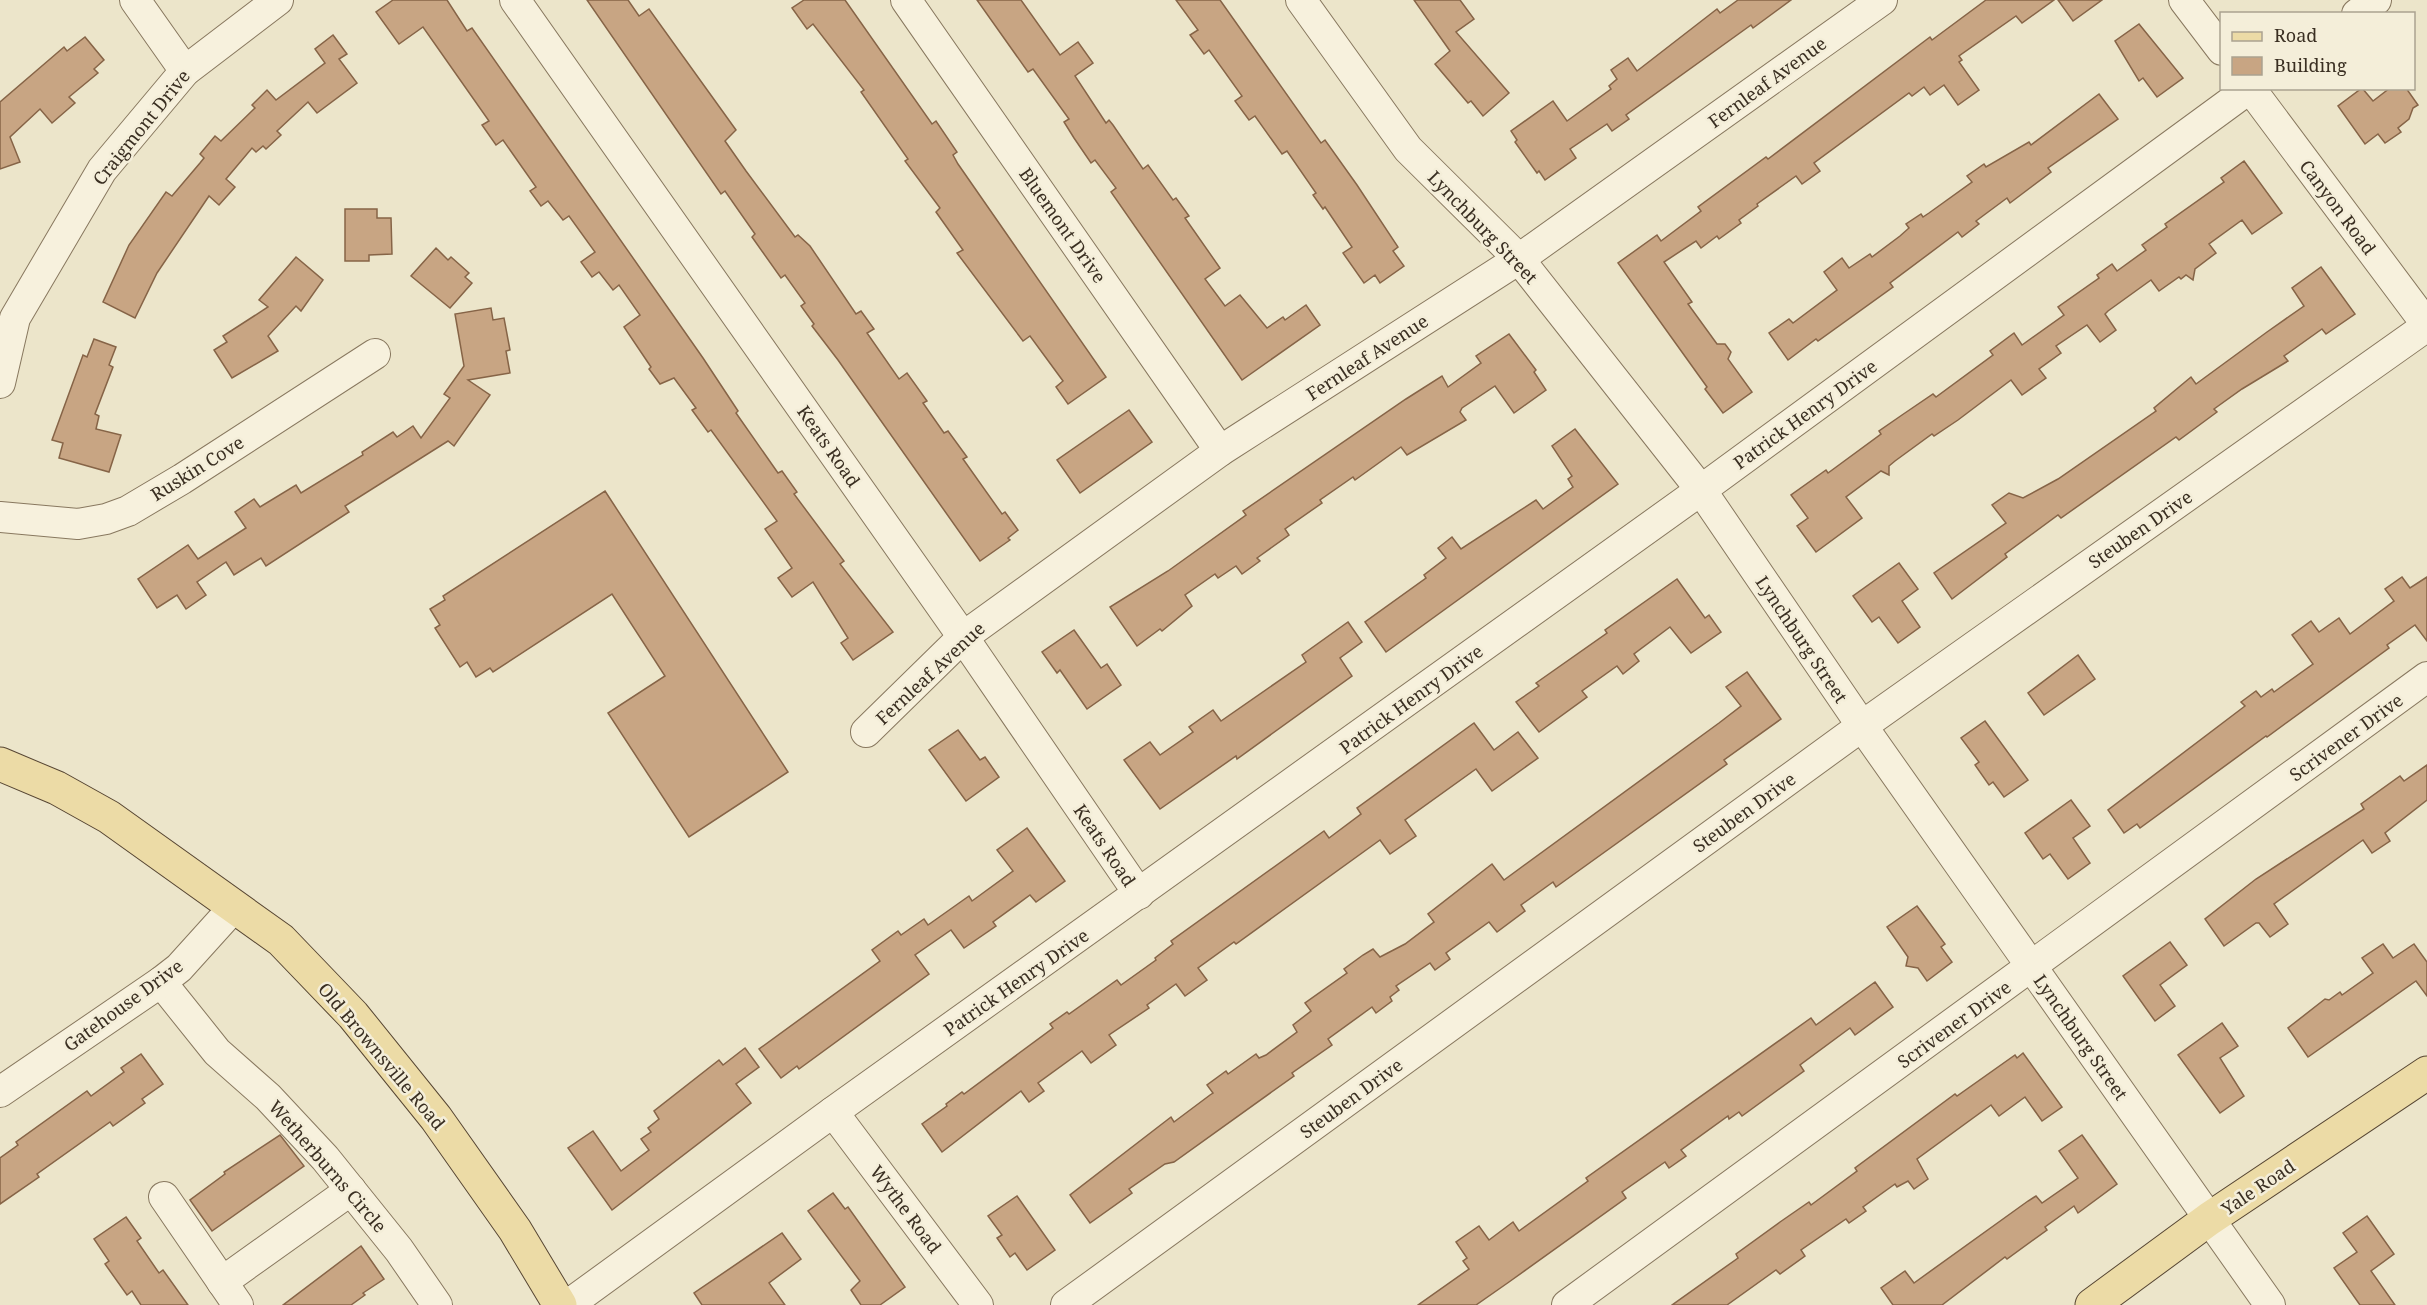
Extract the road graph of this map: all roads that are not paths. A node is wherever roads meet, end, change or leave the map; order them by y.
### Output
1 (135, 0) edge
2 (278, 0) edge
3 (514, 0) edge
4 (906, 0) edge
5 (1301, 0) edge
6 (1882, 0) edge
7 (2184, 0) edge
8 (2376, 0) edge
9 (2360, 12) edge
10 (2220, 47) edge
11 (185, 71) junction
12 (2249, 90) edge
13 (2251, 90) edge
14 (1519, 259) junction
15 (8, 315) edge
16 (2427, 326) edge
17 (375, 354) dead end
18 (0, 383) edge
19 (1220, 451) junction
20 (1701, 490) junction
21 (0, 517) edge
22 (963, 637) junction
23 (2427, 677) edge
24 (1862, 726) junction
25 (866, 732) dead end
26 (0, 764) edge
27 (1139, 894) junction
28 (235, 906) junction
29 (2032, 968) junction
30 (162, 982) junction
31 (2427, 1073) edge
32 (0, 1092) edge
33 (833, 1112) junction
34 (351, 1190) junction
35 (164, 1197) dead end
36 (2209, 1219) junction
37 (230, 1293) edge
38 (437, 1305) edge
39 (560, 1305) edge
40 (568, 1305) edge
41 (978, 1305) edge
42 (1066, 1305) edge
43 (1567, 1305) edge
44 (2092, 1305) edge
45 (2270, 1305) edge

1 - 11 street
2 - 11 street, Craigmont Drive
3 - 22 street, Keats Road
4 - 19 street, Bluemont Drive
5 - 14 street, Lynchburg Street
6 - 14 street, Fernleaf Avenue
7 - 10 street
8 - 9 street
11 - 15 street, Craigmont Drive
12 - 20 street, Patrick Henry Drive
13 - 16 street, Canyon Road
14 - 19 street, Fernleaf Avenue
14 - 20 street, Lynchburg Street
15 - 18 street, Craigmont Drive
16 - 24 street, Steuben Drive
17 - 21 street, Ruskin Cove
19 - 22 street, Fernleaf Avenue
20 - 24 street, Lynchburg Street
20 - 27 street, Patrick Henry Drive
22 - 25 street, Fernleaf Avenue
22 - 27 street, Keats Road
23 - 29 street, Scrivener Drive
24 - 29 street, Lynchburg Street
24 - 42 street, Steuben Drive
26 - 28 main road, Old Brownsville Road
27 - 33 street, Patrick Henry Drive
28 - 30 street, Gatehouse Drive
28 - 39 main road, Old Brownsville Road
29 - 36 street, Lynchburg Street
29 - 43 street, Scrivener Drive
30 - 32 street, Gatehouse Drive
30 - 34 street, Wetherburns Circle
31 - 36 main road, Yale Road
33 - 40 street, Patrick Henry Drive
33 - 41 street, Wythe Road
34 - 37 street
34 - 38 street, Wetherburns Circle
35 - 37 street
36 - 44 main road, Yale Road
36 - 45 street, Lynchburg Street

